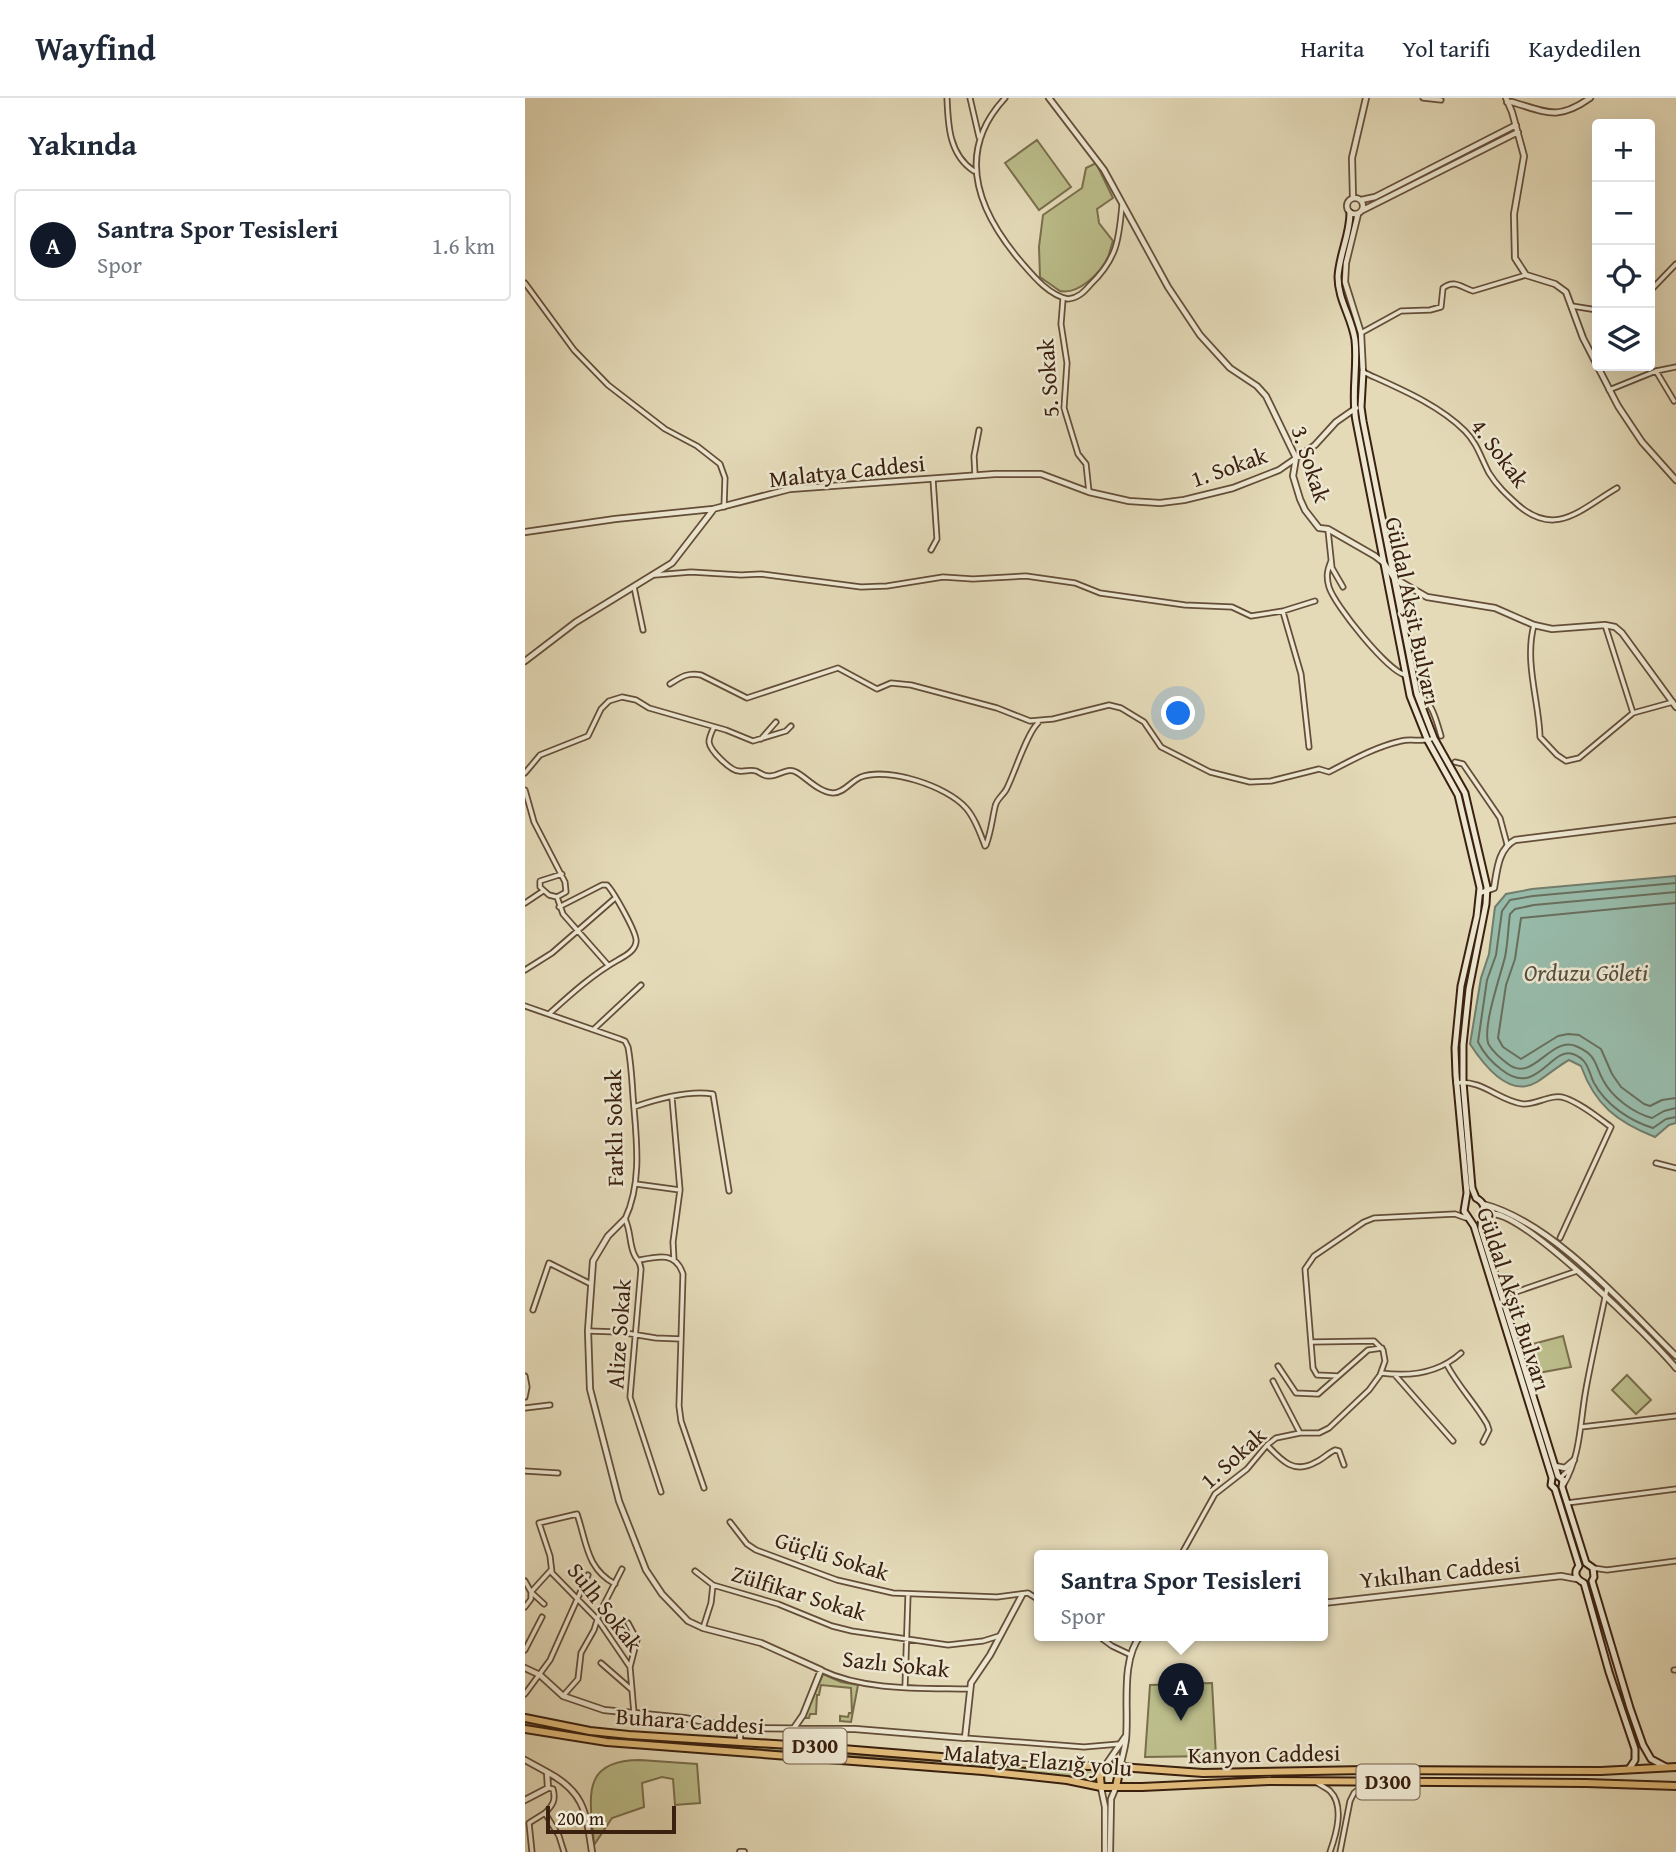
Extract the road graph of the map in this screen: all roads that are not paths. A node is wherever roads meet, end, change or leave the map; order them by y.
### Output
1 (947, 98) edge
2 (970, 98) edge
3 (1005, 98) edge
4 (1366, 98) edge
5 (1423, 98) edge
6 (1590, 98) edge
7 (1052, 99) edge
8 (1441, 100) dead end
9 (1509, 100) edge
10 (1516, 125) junction
11 (1518, 132) junction
12 (979, 139) junction
13 (975, 171) junction
14 (1353, 198) junction
15 (1361, 200) junction
16 (1122, 205) junction
17 (1360, 212) junction
18 (1350, 213) junction
19 (1676, 264) edge
20 (1526, 275) junction
21 (525, 283) edge
22 (1655, 286) edge
23 (1063, 299) junction
24 (1572, 306) junction
25 (1592, 309) edge
26 (1361, 333) junction
27 (1676, 367) edge
28 (1354, 370) junction
29 (1656, 371) junction
30 (1363, 372) junction
31 (1609, 390) junction
32 (1674, 401) dead end
33 (1361, 407) junction
34 (1354, 409) junction
35 (979, 430) dead end
36 (1296, 458) junction
37 (975, 475) junction
38 (933, 480) junction
39 (1676, 480) edge
40 (1617, 488) dead end
41 (1089, 492) junction
42 (725, 507) junction
43 (713, 509) junction
44 (1328, 529) junction
45 (525, 532) edge
46 (930, 550) dead end
47 (1331, 561) junction
48 (1384, 563) junction
49 (655, 575) junction
50 (1394, 578) junction
51 (634, 587) junction
52 (1343, 587) dead end
53 (1315, 601) dead end
54 (1283, 611) junction
55 (1534, 625) junction
56 (1605, 625) junction
57 (643, 630) dead end
58 (525, 661) edge
59 (1405, 675) junction
60 (670, 684) dead end
61 (1417, 694) junction
62 (1674, 704) edge
63 (1633, 713) junction
64 (776, 722) dead end
65 (1040, 722) junction
66 (791, 726) dead end
67 (714, 727) junction
68 (1434, 738) junction
69 (759, 740) junction
70 (1309, 747) dead end
71 (1455, 762) dead end
72 (525, 774) edge
73 (525, 790) edge
74 (1676, 820) edge
75 (1507, 844) junction
76 (562, 874) junction
77 (544, 890) junction
78 (1487, 891) junction
79 (1480, 893) junction
80 (557, 897) junction
81 (614, 899) junction
82 (525, 903) edge
83 (559, 907) junction
84 (576, 931) junction
85 (608, 965) junction
86 (525, 970) edge
87 (641, 985) dead end
88 (525, 1006) edge
89 (549, 1013) junction
90 (593, 1029) junction
91 (1459, 1083) junction
92 (672, 1098) junction
93 (634, 1107) junction
94 (1656, 1163) dead end
95 (1676, 1167) edge
96 (636, 1184) junction
97 (680, 1190) junction
98 (729, 1191) dead end
99 (1476, 1198) junction
100 (1465, 1203) junction
101 (1483, 1204) junction
102 (1455, 1214) junction
103 (1483, 1217) junction
104 (625, 1219) junction
105 (1469, 1219) junction
106 (1560, 1238) dead end
107 (674, 1259) junction
108 (640, 1260) junction
109 (1578, 1271) junction
110 (591, 1284) junction
111 (1607, 1289) junction
112 (1513, 1293) dead end
113 (1605, 1298) junction
114 (533, 1310) dead end
115 (588, 1331) junction
116 (636, 1334) junction
117 (681, 1339) junction
118 (1312, 1342) junction
119 (1382, 1348) junction
120 (1461, 1353) dead end
121 (1676, 1356) edge
122 (1447, 1365) junction
123 (1278, 1366) dead end
124 (1676, 1368) edge
125 (1381, 1373) junction
126 (1395, 1375) junction
127 (525, 1376) edge
128 (1338, 1376) junction
129 (1273, 1381) dead end
130 (525, 1397) edge
131 (550, 1405) dead end
132 (525, 1408) edge
133 (1676, 1416) edge
134 (1581, 1427) junction
135 (1300, 1433) junction
136 (1453, 1441) dead end
137 (1483, 1442) dead end
138 (1267, 1445) junction
139 (1573, 1463) junction
140 (1344, 1465) dead end
141 (1555, 1466) junction
142 (525, 1471) edge
143 (558, 1473) dead end
144 (1559, 1480) junction
145 (704, 1488) dead end
146 (1555, 1489) junction
147 (1676, 1489) edge
148 (661, 1492) dead end
149 (1567, 1503) junction
150 (730, 1522) dead end
151 (1184, 1550) edge
152 (1676, 1561) edge
153 (1586, 1563) junction
154 (1577, 1568) junction
155 (1593, 1568) junction
156 (551, 1569) junction
157 (622, 1569) dead end
158 (1607, 1570) junction
159 (695, 1572) dead end
160 (588, 1576) dead end
161 (1561, 1577) junction
162 (1577, 1579) junction
163 (1593, 1579) junction
164 (525, 1581) edge
165 (1584, 1583) junction
166 (615, 1584) junction
167 (713, 1585) junction
168 (531, 1592) junction
169 (908, 1594) junction
170 (1021, 1595) junction
171 (1034, 1597) edge
172 (578, 1599) junction
173 (1328, 1602) edge
174 (544, 1604) dead end
175 (525, 1607) edge
176 (542, 1617) dead end
177 (598, 1619) junction
178 (628, 1623) dead end
179 (703, 1628) junction
180 (999, 1636) junction
181 (907, 1638) junction
182 (1105, 1641) edge
183 (1136, 1641) edge
184 (525, 1650) edge
185 (1131, 1655) junction
186 (601, 1663) dead end
187 (630, 1667) junction
188 (525, 1668) edge
189 (821, 1670) junction
190 (540, 1675) junction
191 (905, 1687) junction
192 (969, 1689) junction
193 (632, 1690) junction
194 (525, 1694) edge
195 (563, 1696) junction
196 (634, 1713) junction
197 (525, 1718) edge
198 (740, 1728) junction
199 (794, 1728) junction
200 (525, 1729) edge
201 (965, 1738) junction
202 (740, 1742) junction
203 (1123, 1744) junction
204 (525, 1760) edge
205 (1105, 1766) junction
206 (1119, 1767) junction
207 (1665, 1767) junction
208 (1676, 1767) edge
209 (1629, 1769) junction
210 (547, 1773) junction
211 (1314, 1781) junction
212 (1369, 1781) junction
213 (1676, 1786) edge
214 (1101, 1787) junction
215 (1116, 1787) junction
216 (548, 1788) junction
217 (525, 1800) edge
218 (545, 1813) junction
219 (532, 1852) edge
220 (564, 1852) edge
221 (592, 1852) edge
222 (1105, 1852) edge
223 (1110, 1852) edge
224 (1330, 1852) edge
225 (1340, 1852) edge

1 - 13 street
2 - 12 street
3 - 12 street
4 - 14 street
5 - 8 street
6 - 9 street
7 - 16 street
9 - 10 street
10 - 11 street
10 - 15 street
11 - 17 street
11 - 20 street
12 - 13 street
13 - 23 street
14 - 15 street
14 - 18 street
15 - 17 street
16 - 23 street
16 - 36 street, 3. Sokak
17 - 18 street
17 - 26 street
18 - 28 main road, Güldal Akşit Bulvarı
19 - 22 street
20 - 24 street
20 - 26 street
21 - 42 street
23 - 41 street, 5. Sokak
24 - 25 street
24 - 31 street
26 - 30 street
27 - 29 street
28 - 30 street, 4. Sokak
28 - 34 main road, Güldal Akşit Bulvarı
29 - 31 street
29 - 32 street
30 - 33 main road, Güldal Akşit Bulvarı
30 - 40 street, 4. Sokak
31 - 39 street
33 - 34 street, 1. Sokak
33 - 50 main road, Güldal Akşit Bulvarı
34 - 36 street, 1. Sokak
34 - 48 main road, Güldal Akşit Bulvarı
35 - 37 street
36 - 41 street, 1. Sokak
36 - 44 street, 3. Sokak
37 - 38 street, Malatya Caddesi
37 - 41 street, Malatya Caddesi
38 - 42 street, Malatya Caddesi
38 - 46 street
42 - 43 street, Malatya Caddesi
43 - 45 street, Malatya Caddesi
43 - 49 street
44 - 47 street
44 - 48 street, 3. Sokak
47 - 52 street
47 - 59 street
48 - 50 street, 3. Sokak
48 - 59 main road, Güldal Akşit Bulvarı
49 - 51 street
49 - 54 street
50 - 55 street, 3. Sokak
50 - 61 main road, Güldal Akşit Bulvarı
51 - 57 street
51 - 58 street
53 - 54 street
54 - 70 street
55 - 56 street, 3. Sokak
55 - 63 street
56 - 62 street
56 - 63 street
59 - 68 main road, Güldal Akşit Bulvarı
60 - 65 street
61 - 68 main road, Güldal Akşit Bulvarı
61 - 68 street
62 - 63 street
64 - 69 street
65 - 67 street
65 - 68 street
66 - 69 street
67 - 69 street
67 - 72 street
68 - 78 main road, Güldal Akşit Bulvarı
68 - 79 main road, Güldal Akşit Bulvarı
71 - 75 street
73 - 76 street
74 - 75 street
75 - 78 street
76 - 77 street
76 - 80 street
77 - 80 street
77 - 82 street
78 - 79 street
78 - 91 main road, Güldal Akşit Bulvarı
79 - 91 main road, Güldal Akşit Bulvarı
80 - 83 street
81 - 83 street
81 - 84 street
81 - 85 street
83 - 84 street
84 - 85 street
84 - 86 street
85 - 89 street
87 - 90 street
88 - 89 street
89 - 90 street
90 - 93 street, Farklı Sokak
91 - 99 main road, Güldal Akşit Bulvarı
91 - 100 main road, Güldal Akşit Bulvarı
91 - 106 street
92 - 93 street
92 - 97 street
92 - 98 street
93 - 96 street, Farklı Sokak
94 - 95 street
96 - 97 street
96 - 104 street, Farklı Sokak
97 - 107 street
99 - 100 street
99 - 101 main road, Güldal Akşit Bulvarı
100 - 102 street
100 - 105 main road, Güldal Akşit Bulvarı
101 - 103 main road, Güldal Akşit Bulvarı
101 - 111 street
102 - 105 street
102 - 118 street
103 - 105 street
103 - 109 street
103 - 141 main road, Güldal Akşit Bulvarı
104 - 108 street, Alize Sokak
104 - 110 street
105 - 144 main road, Güldal Akşit Bulvarı
107 - 108 street
107 - 117 street
108 - 116 street, Alize Sokak
109 - 112 street
109 - 113 street
110 - 114 street
110 - 115 street
111 - 113 street
111 - 121 street
113 - 124 street
113 - 134 street
115 - 116 street
115 - 179 street
116 - 117 street
116 - 148 street, Alize Sokak
117 - 145 street
118 - 119 street
118 - 128 street
119 - 125 street
119 - 128 street
120 - 122 street
122 - 126 street
122 - 137 street
123 - 128 street
125 - 126 street
125 - 135 street, 1. Sokak
126 - 136 street
127 - 130 street
129 - 135 street
131 - 132 street
133 - 134 street
134 - 139 street
135 - 138 street, 1. Sokak
138 - 140 street
138 - 151 street, 1. Sokak
139 - 141 street
139 - 144 street
141 - 144 main road, Güldal Akşit Bulvarı
142 - 143 street
144 - 146 street
144 - 146 main road, Güldal Akşit Bulvarı
144 - 149 main road, Güldal Akşit Bulvarı
146 - 154 main road, Güldal Akşit Bulvarı
147 - 149 street
149 - 153 main road, Güldal Akşit Bulvarı
150 - 169 street, Güçlü Sokak
152 - 158 street
153 - 154 street
153 - 155 main road
154 - 161 street, Yıkılhan Caddesi
154 - 162 main road, Güldal Akşit Bulvarı
155 - 158 street
155 - 163 main road
156 - 166 street, Sulh Sokak
156 - 168 street
156 - 172 street, Sulh Sokak
157 - 166 street
158 - 163 street
159 - 167 street, Zülfikar Sokak
160 - 172 street
161 - 162 street, Yıkılhan Caddesi
161 - 173 street, Yıkılhan Caddesi
162 - 165 main road
163 - 165 street
163 - 207 main road
164 - 168 street
165 - 209 main road
166 - 177 street
167 - 179 street, Zülfikar Sokak
167 - 181 street, Zülfikar Sokak
168 - 174 street
168 - 175 street
169 - 170 street, Güçlü Sokak
169 - 181 street
170 - 171 street, Güçlü Sokak
170 - 180 street
172 - 177 street, Sulh Sokak
172 - 190 street
176 - 184 street
177 - 187 street, Sulh Sokak
177 - 195 street
178 - 187 street
179 - 189 street
180 - 181 street, Zülfikar Sokak
180 - 192 street
181 - 191 street
182 - 185 street
183 - 185 street
185 - 203 street
186 - 193 street
187 - 193 street, Sulh Sokak
188 - 190 street
189 - 191 street, Sazlı Sokak
189 - 199 street
190 - 194 street
190 - 195 street
191 - 192 street, Sazlı Sokak
192 - 201 street
193 - 196 street, Sulh Sokak
195 - 196 street
196 - 198 street
197 - 202 highway, Buhara Caddesi / D300
198 - 199 street
198 - 202 street
199 - 201 street
200 - 214 highway, Malatya-Elazığ yolu / D300
201 - 203 street
202 - 205 highway, Buhara Caddesi / D300
203 - 205 street
203 - 206 street
204 - 210 street
205 - 206 highway, Kanyon Caddesi / D300
205 - 214 highway
206 - 209 highway, Kanyon Caddesi / D300
206 - 215 highway
207 - 208 highway, Kanyon Caddesi / D300
207 - 209 highway, Kanyon Caddesi / D300
210 - 216 street
210 - 221 street
211 - 212 highway, Malatya-Elazığ yolu / D300
211 - 215 highway, Malatya-Elazığ yolu / D300
211 - 224 street
212 - 213 highway, Malatya-Elazığ yolu / D300
212 - 225 street
214 - 215 highway, Malatya-Elazığ yolu / D300
214 - 222 street
215 - 223 street
216 - 217 street
216 - 218 street
218 - 219 street
218 - 220 street

